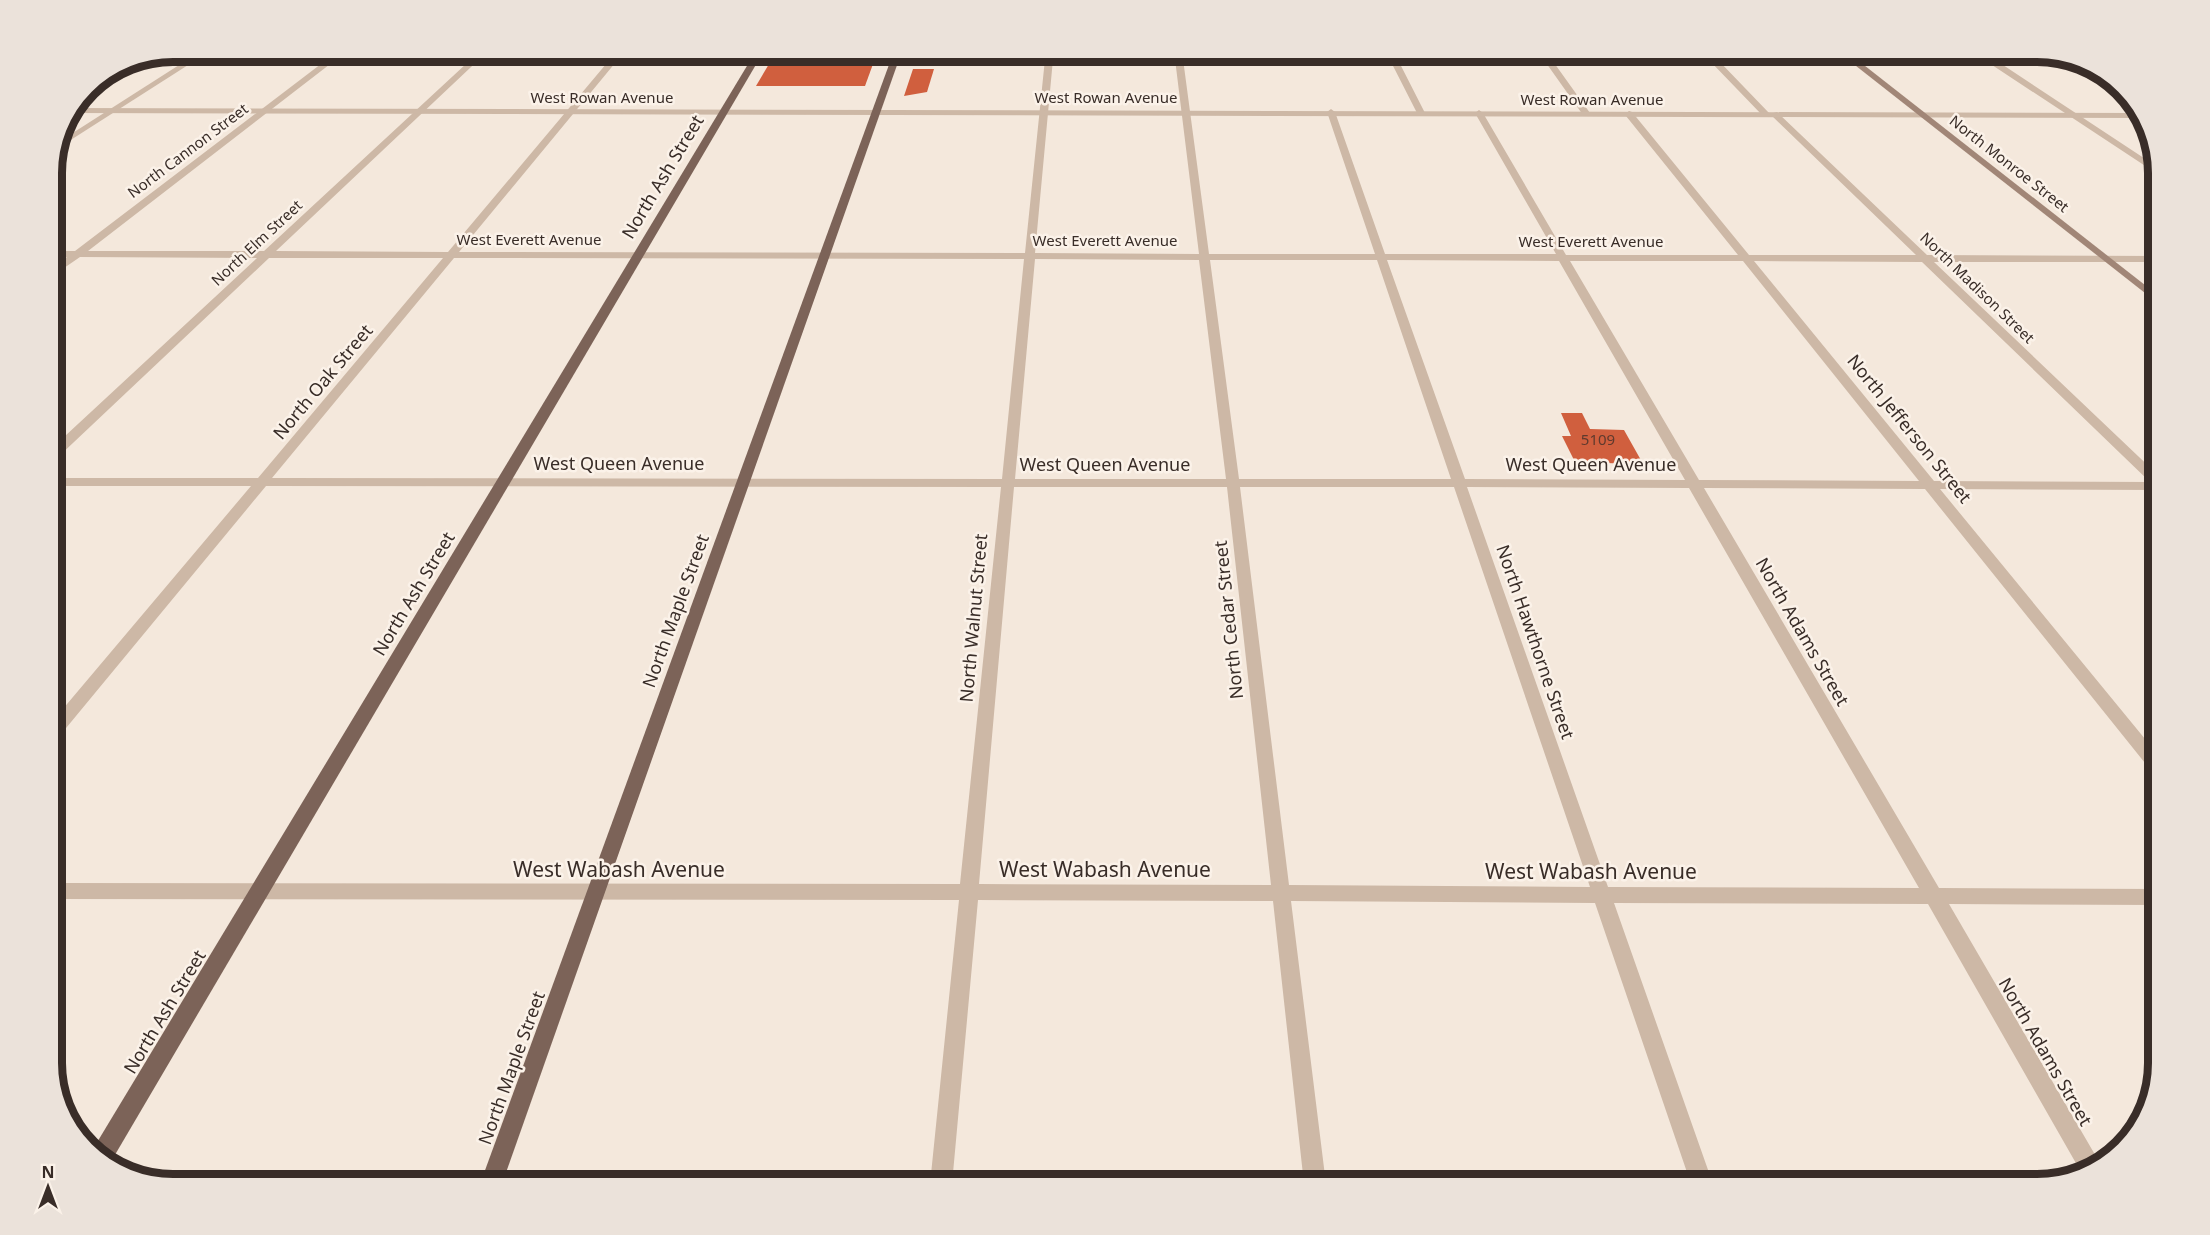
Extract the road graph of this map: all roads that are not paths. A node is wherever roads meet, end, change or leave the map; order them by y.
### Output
1 (189, 62) edge
2 (329, 62) edge
3 (472, 62) edge
4 (612, 62) edge
5 (754, 62) edge
6 (894, 62) edge
7 (1049, 62) edge
8 (1179, 62) edge
9 (1396, 62) edge
10 (1550, 62) edge
11 (1715, 62) edge
12 (1855, 62) edge
13 (1994, 62) edge
14 (80, 111) edge
15 (113, 111) junction
16 (265, 111) junction
17 (570, 111) junction
18 (419, 112) junction
19 (724, 112) junction
20 (876, 112) junction
21 (1044, 112) junction
22 (1186, 112) junction
23 (1331, 112) junction
24 (1421, 113) junction
25 (1479, 113) junction
26 (1586, 113) junction
27 (1629, 114) junction
28 (1770, 114) junction
29 (1922, 115) junction
30 (2073, 115) junction
31 (2133, 116) edge
32 (66, 142) edge
33 (2148, 165) edge
34 (62, 254) edge
35 (77, 254) junction
36 (452, 255) junction
37 (265, 256) junction
38 (639, 256) junction
39 (825, 256) junction
40 (1030, 256) junction
41 (1203, 256) junction
42 (1381, 256) junction
43 (1562, 257) junction
44 (1746, 258) junction
45 (1924, 258) junction
46 (2105, 259) junction
47 (2148, 259) edge
48 (62, 266) edge
49 (2148, 292) edge
50 (62, 446) edge
51 (2148, 473) edge
52 (62, 482) edge
53 (263, 482) junction
54 (743, 482) junction
55 (1007, 482) junction
56 (503, 483) junction
57 (1459, 483) junction
58 (1694, 483) junction
59 (1233, 484) junction
60 (2148, 484) edge
61 (1931, 485) junction
62 (62, 722) edge
63 (2148, 754) edge
64 (62, 891) edge
65 (260, 891) junction
66 (968, 892) junction
67 (596, 893) junction
68 (1279, 894) junction
69 (1602, 896) junction
70 (1931, 896) junction
71 (2148, 897) edge
72 (105, 1151) edge
73 (2088, 1162) edge
74 (495, 1174) edge
75 (942, 1174) edge
76 (1314, 1174) edge
77 (1699, 1174) edge

1 - 15 street
2 - 16 street, North Cannon Street
3 - 18 street, North Elm Street
4 - 17 street, North Oak Street
5 - 19 main road, North Ash Street
6 - 20 main road, North Maple Street
7 - 21 street, North Walnut Street
8 - 22 street, North Cedar Street
9 - 24 street
10 - 26 street
11 - 28 street, North Madison Street
12 - 29 main road, North Monroe Street
13 - 30 street
14 - 15 street, West Rowan Avenue
15 - 16 street, West Rowan Avenue
15 - 32 street
16 - 18 street, West Rowan Avenue
16 - 35 street, North Cannon Street
17 - 18 street, West Rowan Avenue
17 - 19 street, West Rowan Avenue
17 - 36 street, North Oak Street
18 - 37 street, North Elm Street
19 - 20 street, West Rowan Avenue
19 - 38 main road, North Ash Street
20 - 21 street, West Rowan Avenue
20 - 39 main road, North Maple Street
21 - 22 street, West Rowan Avenue
21 - 40 street, North Walnut Street
22 - 23 street, West Rowan Avenue
22 - 41 street, North Cedar Street
23 - 24 street, West Rowan Avenue
23 - 42 street, North Hawthorne Street
24 - 25 street, West Rowan Avenue
25 - 26 street, West Rowan Avenue
25 - 43 street, North Adams Street
26 - 27 street, West Rowan Avenue
27 - 28 street, West Rowan Avenue
27 - 44 street, North Jefferson Street
28 - 29 street, West Rowan Avenue
28 - 45 street, North Madison Street
29 - 30 street, West Rowan Avenue
29 - 46 main road, North Monroe Street
30 - 31 street, West Rowan Avenue
30 - 33 street
34 - 35 street, West Everett Avenue
35 - 37 street, West Everett Avenue
35 - 48 street, North Cannon Street
36 - 37 street, West Everett Avenue
36 - 38 street, West Everett Avenue
36 - 53 street, North Oak Street
37 - 50 street, North Elm Street
38 - 39 street, West Everett Avenue
38 - 56 main road, North Ash Street
39 - 40 street, West Everett Avenue
39 - 54 main road, North Maple Street
40 - 41 street, West Everett Avenue
40 - 55 street, North Walnut Street
41 - 42 street, West Everett Avenue
41 - 59 street, North Cedar Street
42 - 43 street, West Everett Avenue
42 - 57 street, North Hawthorne Street
43 - 44 street, West Everett Avenue
43 - 58 street, North Adams Street
44 - 45 street, West Everett Avenue
44 - 61 street, North Jefferson Street
45 - 46 street, West Everett Avenue
45 - 51 street, North Madison Street
46 - 47 street, West Everett Avenue
46 - 49 main road, North Monroe Street
52 - 53 street, West Queen Avenue
53 - 56 street, West Queen Avenue
53 - 62 street, North Oak Street
54 - 55 street, West Queen Avenue
54 - 56 street, West Queen Avenue
54 - 67 main road, North Maple Street
55 - 59 street, West Queen Avenue
55 - 66 street, North Walnut Street
56 - 65 main road, North Ash Street
57 - 58 street, West Queen Avenue
57 - 59 street, West Queen Avenue
57 - 69 street, North Hawthorne Street
58 - 61 street, West Queen Avenue
58 - 70 street, North Adams Street
59 - 68 street, North Cedar Street
60 - 61 street, West Queen Avenue
61 - 63 street, North Jefferson Street
64 - 65 street, West Wabash Avenue
65 - 67 street, West Wabash Avenue
65 - 72 main road, North Ash Street
66 - 67 street, West Wabash Avenue
66 - 68 street, West Wabash Avenue
66 - 75 street, North Walnut Street
67 - 74 main road, North Maple Street
68 - 69 street, West Wabash Avenue
68 - 76 street, North Cedar Street
69 - 70 street, West Wabash Avenue
69 - 77 street, North Hawthorne Street
70 - 71 street, West Wabash Avenue
70 - 73 street, North Adams Street

